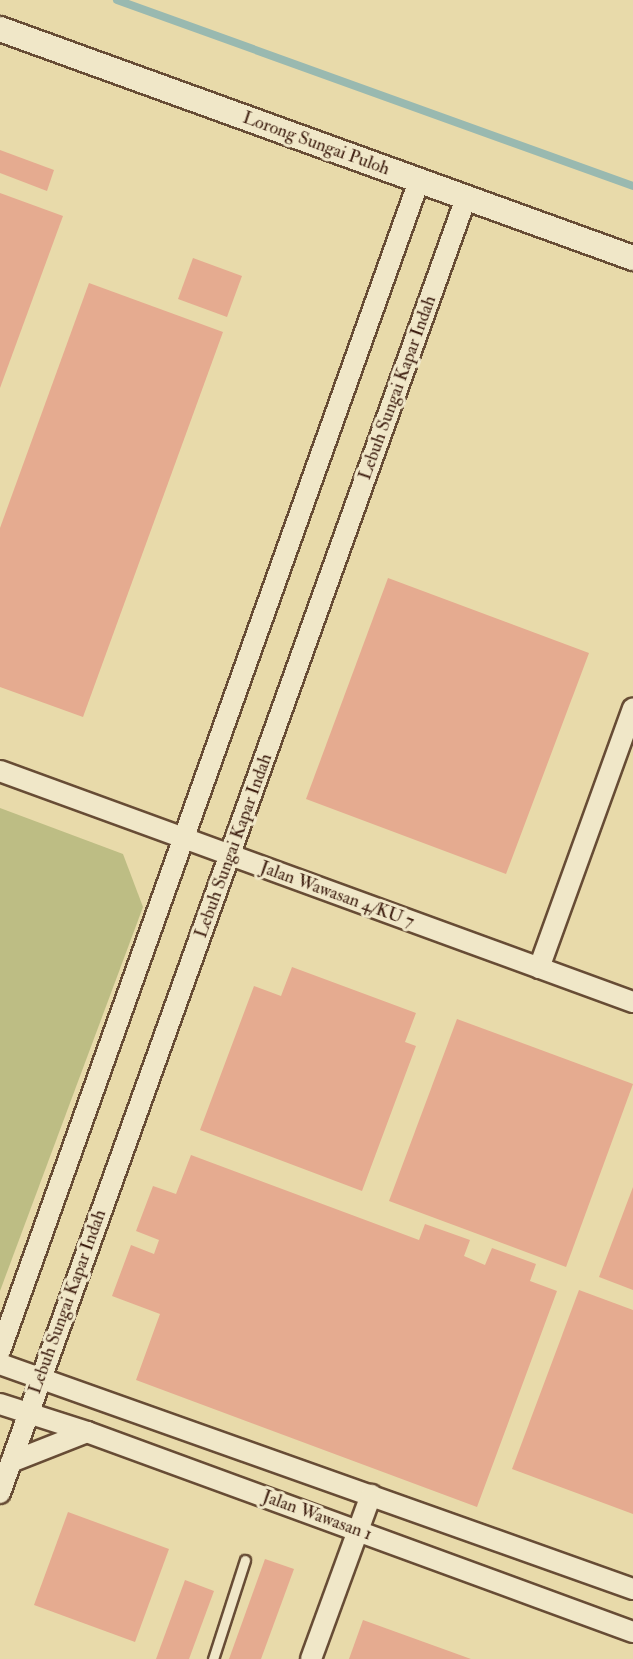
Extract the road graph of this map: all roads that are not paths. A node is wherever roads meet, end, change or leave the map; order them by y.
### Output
1 (0, 29) edge
2 (419, 181) junction
3 (466, 198) junction
4 (633, 258) edge
5 (633, 708) edge
6 (0, 771) edge
7 (184, 840) junction
8 (230, 856) junction
9 (539, 968) junction
10 (633, 1002) edge
11 (0, 1351) edge
12 (0, 1364) edge
13 (41, 1376) junction
14 (0, 1404) edge
15 (28, 1413) junction
16 (87, 1432) junction
17 (11, 1462) junction
18 (0, 1493) edge
19 (371, 1495) junction
20 (357, 1531) junction
21 (245, 1560) dead end
22 (633, 1588) edge
23 (633, 1632) edge
24 (213, 1659) edge
25 (311, 1659) edge

1 - 2 street, Lorong Sungai Puloh
2 - 3 street, Lorong Sungai Puloh
2 - 7 street
3 - 4 street, Lorong Sungai Puloh
3 - 8 street, Lebuh Sungai Kapar Indah
5 - 9 street
6 - 7 street, Jalan Wawasan 4/KU 7
7 - 8 street, Jalan Wawasan 4/KU 7
7 - 11 street
8 - 9 street, Jalan Wawasan 4/KU 7
8 - 13 street, Lebuh Sungai Kapar Indah
9 - 10 street, Jalan Wawasan 4/KU 7
12 - 13 street
13 - 15 street, Lebuh Sungai Kapar Indah
13 - 19 street
14 - 15 street, Jalan Wawasan 1
15 - 16 street, Jalan Wawasan 1
15 - 17 street, Lebuh Sungai Kapar Indah
16 - 17 street
16 - 20 street, Jalan Wawasan 1
17 - 18 street, Lebuh Sungai Kapar Indah
19 - 20 street
19 - 22 street
20 - 23 street, Jalan Wawasan 1
20 - 25 street
21 - 24 lane

